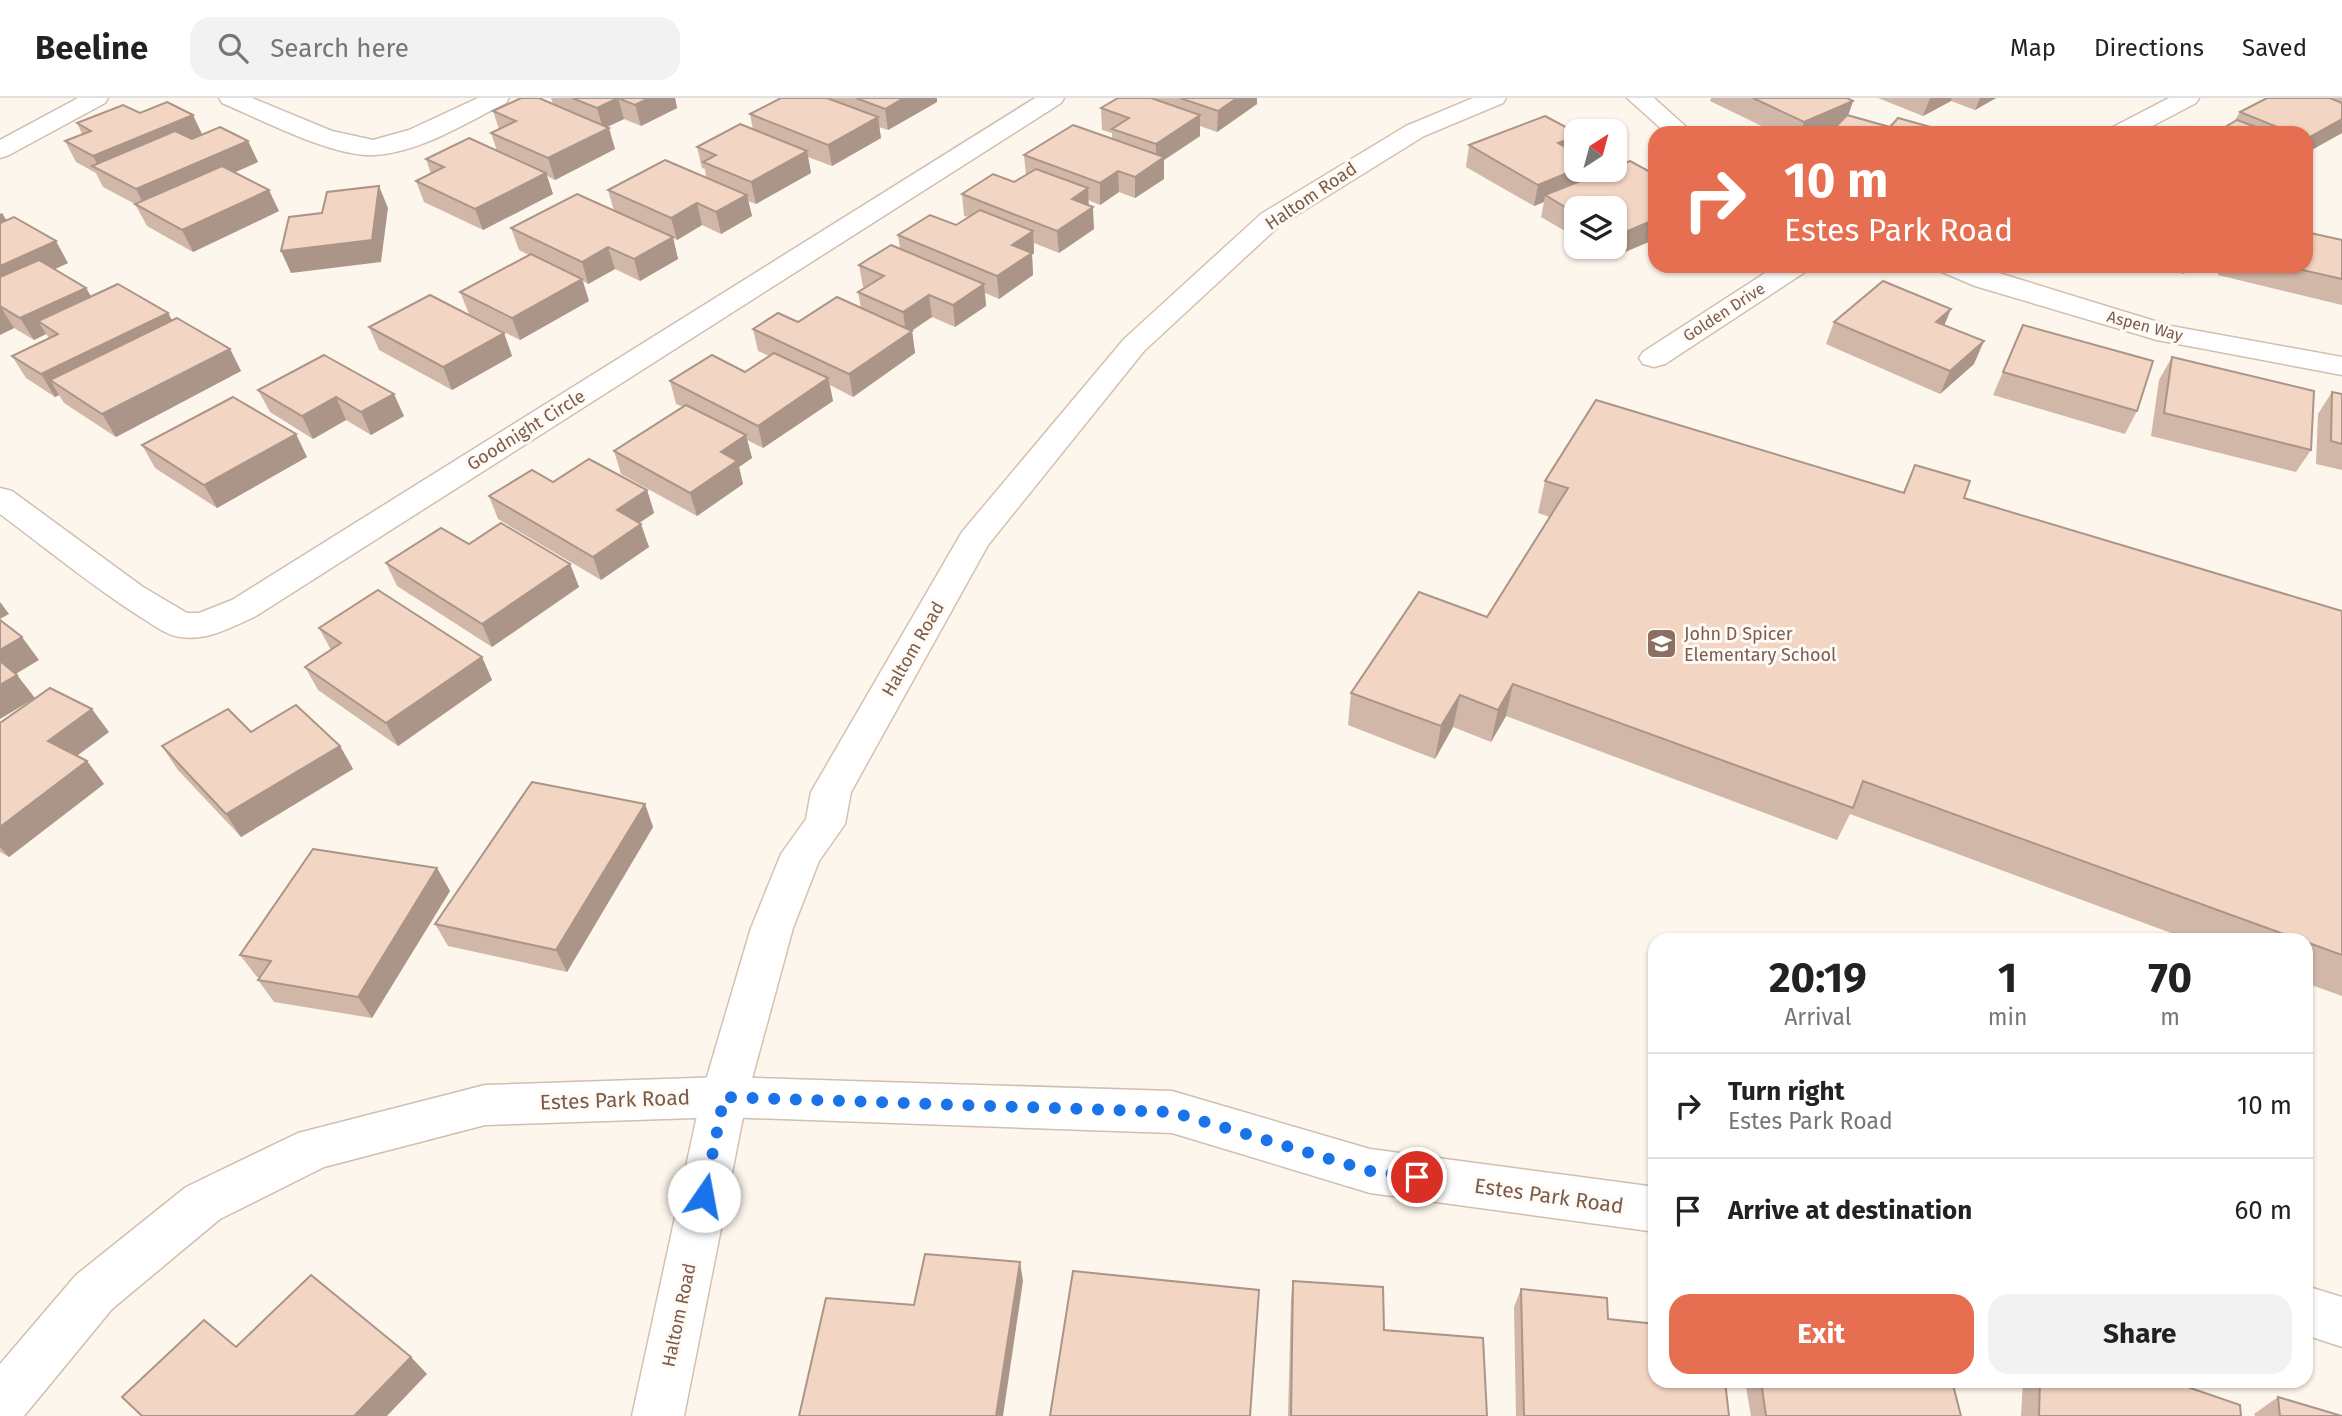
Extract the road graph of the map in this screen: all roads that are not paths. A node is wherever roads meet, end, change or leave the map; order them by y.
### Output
1 (96, 98) edge
2 (231, 98) edge
3 (497, 98) edge
4 (1052, 98) edge
5 (1494, 98) edge
6 (1639, 98) edge
7 (2187, 98) edge
8 (1673, 126) edge
9 (2133, 126) edge
10 (0, 150) edge
11 (1784, 273) edge
12 (1989, 273) edge
13 (1654, 358) dead end
14 (2342, 366) edge
15 (0, 498) edge
16 (724, 1097) junction
17 (1648, 1209) edge
18 (2313, 1312) edge
19 (2342, 1322) edge
20 (0, 1404) edge
21 (658, 1416) edge

1 - 10 street
2 - 3 street
4 - 15 street, Goodnight Circle
5 - 16 street, Haltom Road
6 - 8 street
7 - 9 street
11 - 13 street, Golden Drive
12 - 14 street, Aspen Way
16 - 17 street, Estes Park Road
16 - 20 street, Estes Park Road
16 - 21 street, Haltom Road
18 - 19 street

